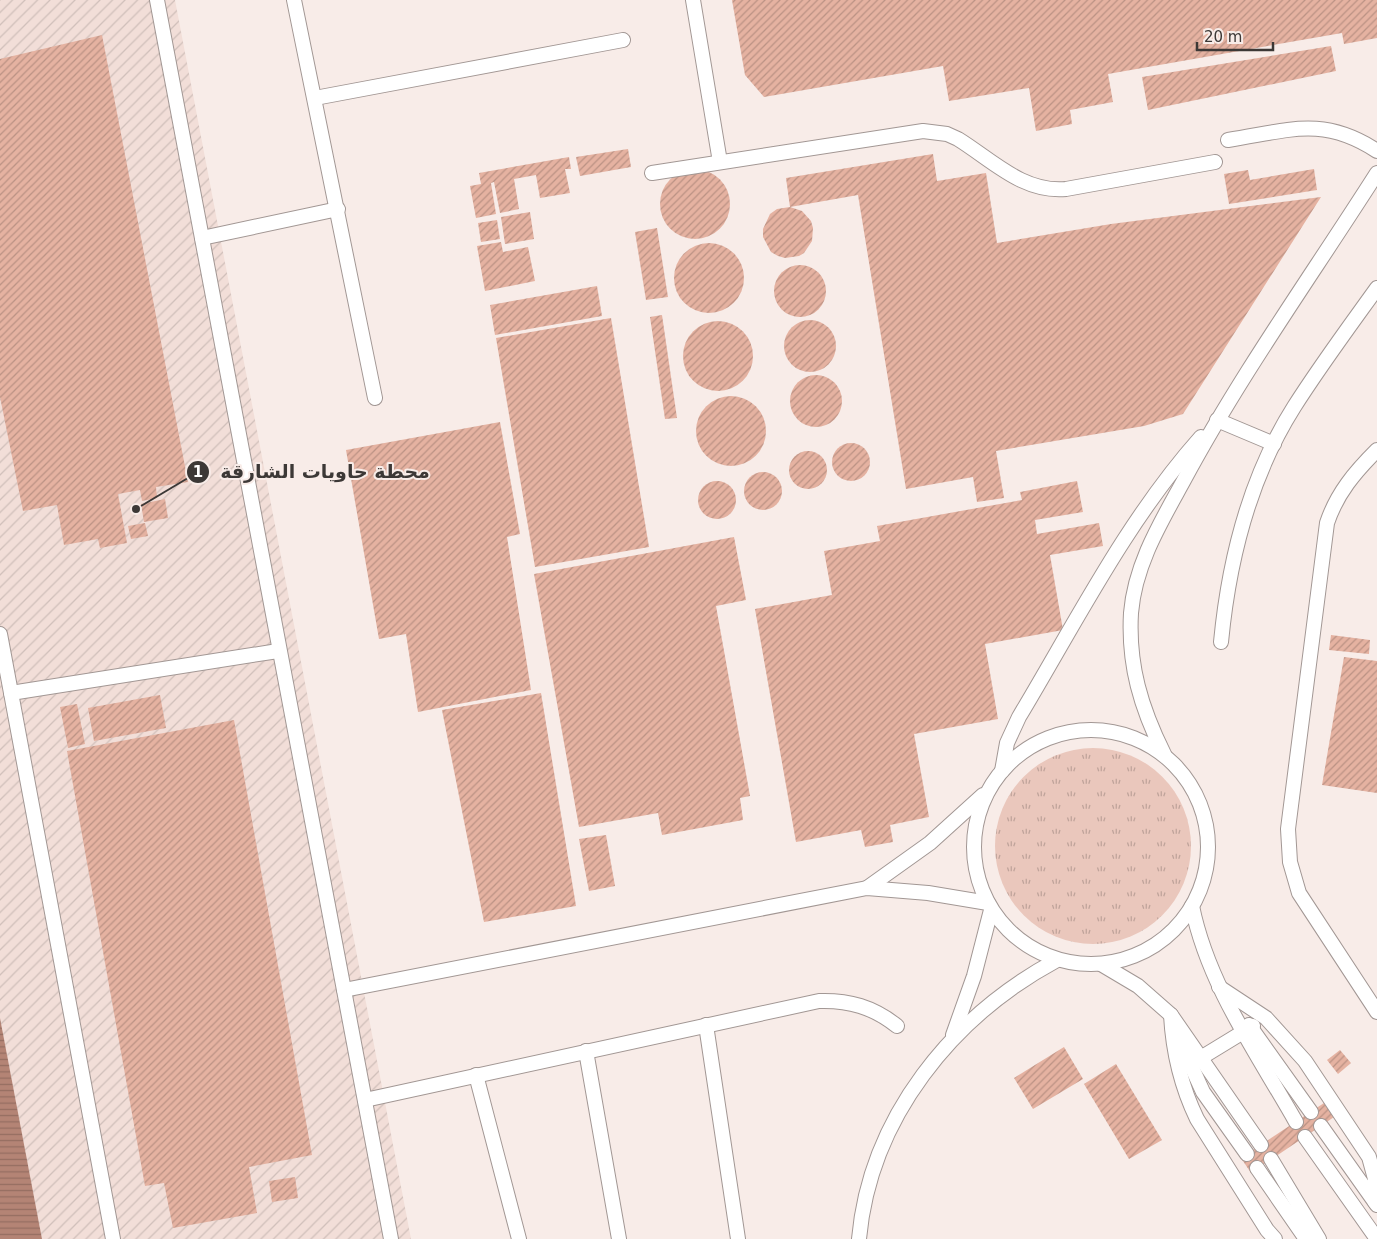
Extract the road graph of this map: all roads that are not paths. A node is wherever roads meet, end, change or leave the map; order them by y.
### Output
1 (157, 0) edge
2 (294, 0) edge
3 (693, 0) edge
4 (623, 40) dead end
5 (315, 98) junction
6 (1228, 140) dead end
7 (1377, 151) edge
8 (720, 162) junction
9 (1215, 162) dead end
10 (652, 172) dead end
11 (1377, 173) edge
12 (338, 209) junction
13 (202, 238) junction
14 (1377, 288) edge
15 (375, 398) dead end
16 (1217, 420) junction
17 (1274, 444) junction
18 (1377, 450) edge
19 (0, 634) edge
20 (1222, 642) dead end
21 (278, 651) junction
22 (11, 692) junction
23 (1165, 755) junction
24 (1002, 771) junction
25 (988, 791) junction
26 (866, 888) junction
27 (990, 906) junction
28 (1192, 906) junction
29 (1057, 960) junction
30 (1101, 964) junction
31 (1219, 987) junction
32 (344, 990) junction
33 (1377, 1012) edge
34 (1171, 1015) junction
35 (1266, 1018) junction
36 (706, 1025) junction
37 (897, 1026) dead end
38 (1248, 1029) junction
39 (951, 1041) junction
40 (586, 1051) junction
41 (1189, 1065) junction
42 (476, 1075) junction
43 (365, 1100) junction
44 (1311, 1112) dead end
45 (1296, 1122) dead end
46 (1321, 1126) dead end
47 (1305, 1137) dead end
48 (1261, 1145) dead end
49 (1247, 1154) dead end
50 (1271, 1159) dead end
51 (1257, 1168) dead end
52 (1376, 1204) edge
53 (113, 1239) edge
54 (391, 1239) edge
55 (519, 1239) edge
56 (619, 1239) edge
57 (738, 1239) edge
58 (859, 1239) edge
59 (1275, 1239) edge
60 (1306, 1239) edge
61 (1319, 1239) edge
62 (1377, 1239) edge

1 - 13 lane
2 - 5 lane
3 - 8 lane
4 - 5 lane
5 - 12 lane
6 - 7 lane
8 - 9 lane
8 - 10 lane
11 - 16 lane
12 - 13 lane
12 - 15 lane
13 - 21 lane
14 - 17 lane
16 - 17 lane
16 - 23 lane
16 - 24 lane
17 - 20 lane
18 - 33 lane
19 - 22 lane
21 - 22 lane
21 - 32 lane
22 - 53 lane
23 - 24 lane
23 - 28 lane
24 - 25 lane
25 - 26 lane
25 - 27 lane
26 - 27 lane
26 - 32 lane
27 - 29 lane
27 - 39 lane
28 - 30 lane
28 - 31 lane
29 - 30 lane
29 - 39 lane
30 - 34 lane
31 - 35 lane
31 - 38 lane
32 - 43 lane
34 - 41 lane
34 - 41 lane
35 - 38 lane
35 - 52 lane
36 - 37 lane
36 - 40 lane
36 - 57 lane
38 - 41 lane
38 - 44 lane
38 - 45 lane
39 - 58 lane
40 - 42 lane
40 - 56 lane
41 - 48 lane
41 - 49 lane
41 - 59 lane
42 - 43 lane
42 - 55 lane
43 - 54 lane
46 - 52 lane
47 - 62 lane
50 - 61 lane
51 - 60 lane

